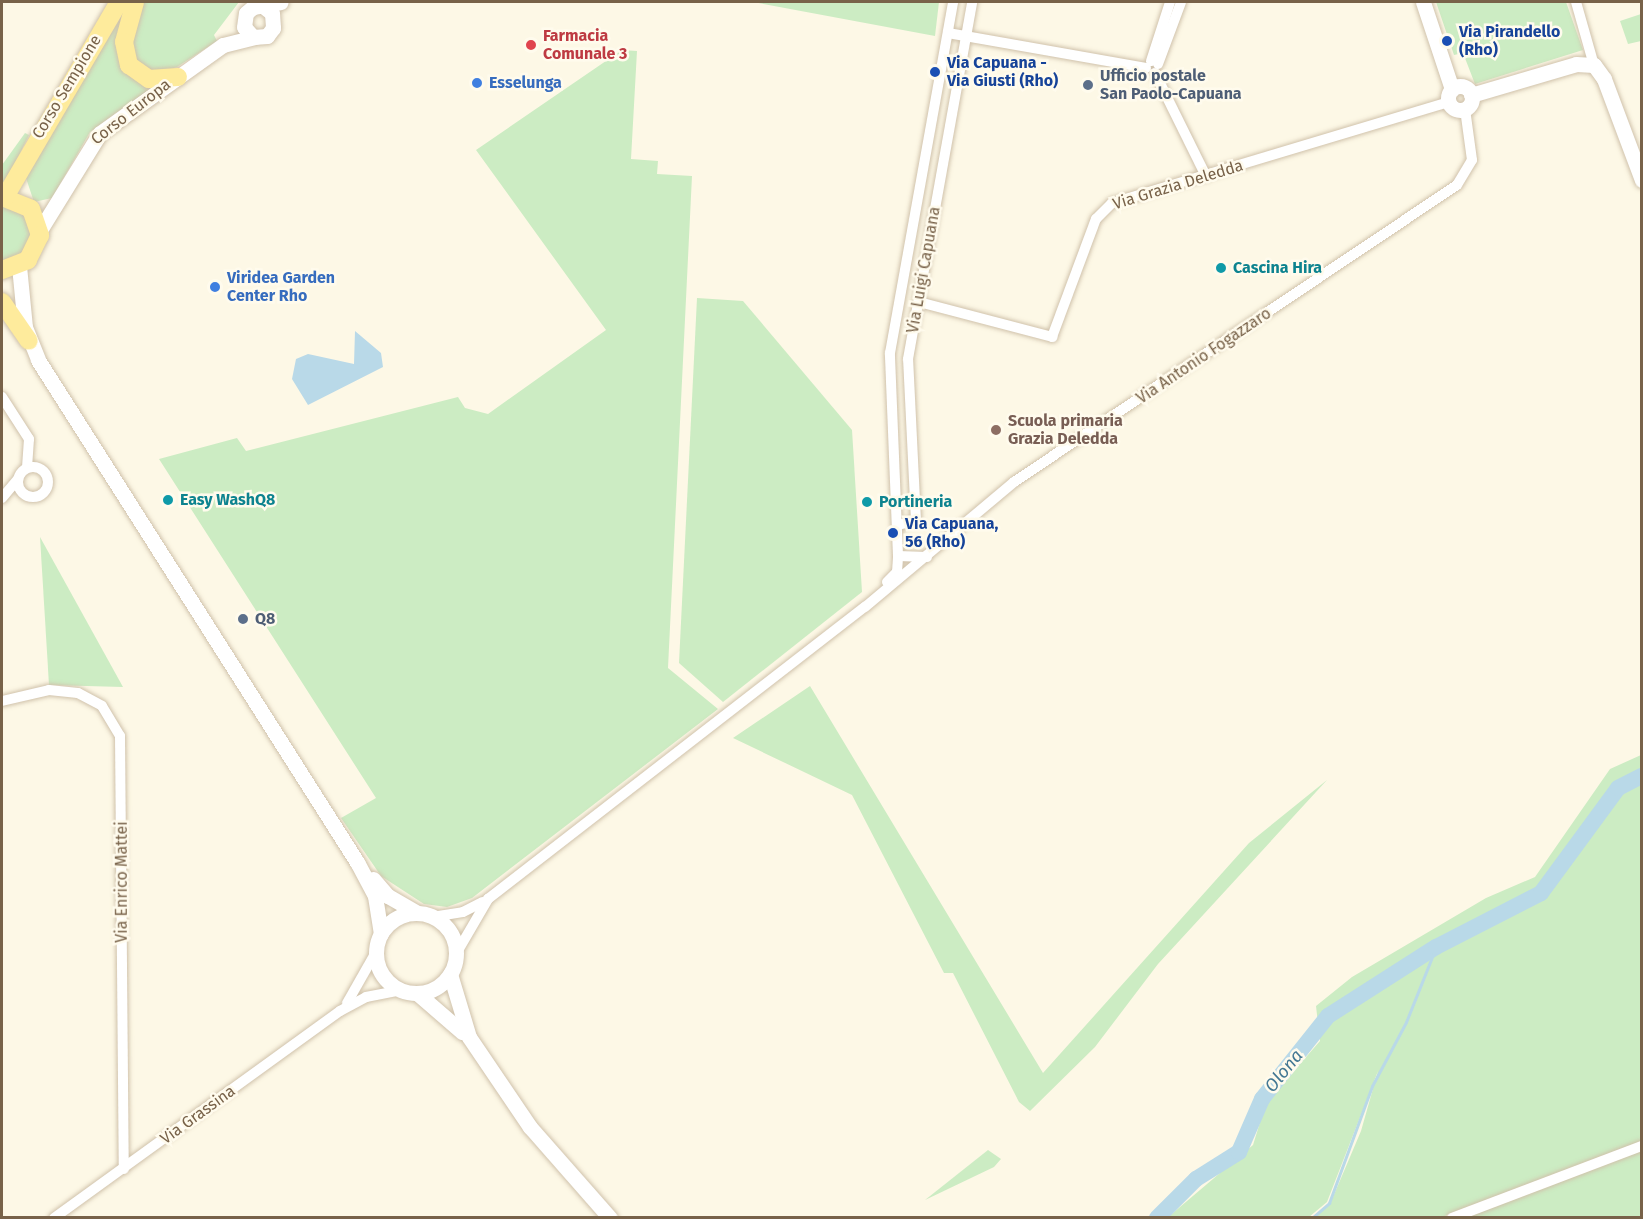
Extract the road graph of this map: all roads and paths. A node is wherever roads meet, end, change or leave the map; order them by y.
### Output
1 (119, 2) edge
2 (135, 2) edge
3 (281, 2) edge
4 (288, 2) edge
5 (953, 2) edge
6 (972, 2) edge
7 (1170, 2) edge
8 (1181, 2) edge
9 (1423, 2) edge
10 (1576, 2) edge
11 (262, 6) junction
12 (244, 14) junction
13 (274, 25) junction
14 (948, 33) junction
15 (965, 36) junction
16 (255, 37) junction
17 (223, 45) junction
18 (1594, 65) junction
19 (1152, 66) junction
20 (178, 77) junction
21 (1450, 95) junction
22 (1468, 102) junction
23 (1206, 176) junction
24 (1641, 180) edge
25 (60, 198) junction
26 (15, 201) edge
27 (40, 230) junction
28 (8, 269) edge
29 (2, 302) edge
30 (919, 302) junction
31 (29, 341) junction
32 (2, 397) edge
33 (27, 468) junction
34 (18, 479) junction
35 (26, 495) junction
36 (2, 498) edge
37 (898, 525) junction
38 (898, 556) junction
39 (927, 557) junction
40 (860, 607) junction
41 (2, 701) edge
42 (357, 862) junction
43 (488, 899) junction
44 (426, 915) junction
45 (381, 934) junction
46 (376, 952) junction
47 (456, 954) junction
48 (450, 974) junction
49 (401, 990) junction
50 (417, 993) junction
51 (340, 1011) junction
52 (469, 1037) junction
53 (1641, 1146) edge
54 (124, 1169) junction
55 (54, 1218) edge
56 (610, 1218) edge
57 (1452, 1218) edge

1 - 26 main road, Corso Sempione
2 - 20 main road
3 - 11 main road
4 - 13 main road
5 - 14 street, Via Luigi Capuana
6 - 15 street, Via Luigi Capuana
7 - 19 street
8 - 19 street
9 - 21 main road
10 - 18 street
11 - 12 main road
11 - 13 main road
12 - 16 main road
12 - 17 main road, Corso Europa
13 - 16 main road
14 - 15 street
14 - 37 street, Via Luigi Capuana
15 - 19 street
15 - 30 street, Via Luigi Capuana
16 - 17 main road, Corso Europa
17 - 20 main road, Corso Europa
18 - 22 main road
18 - 24 main road
19 - 23 street
20 - 25 main road, Corso Europa
21 - 22 main road
21 - 22 main road
21 - 23 street, Via Grazia Deledda
22 - 39 street, Via Antonio Fogazzaro
23 - 30 street, Via Grazia Deledda
25 - 26 main road
25 - 27 main road, Corso Europa
26 - 27 main road, Corso Sempione
27 - 28 main road
28 - 31 main road
29 - 31 main road
30 - 37 street, Via Luigi Capuana
31 - 42 main road
32 - 33 street
33 - 34 street
33 - 35 street
34 - 35 street
34 - 36 street
35 - 36 street
37 - 38 street, Via Luigi Capuana
38 - 39 street
38 - 40 street
39 - 40 street, Via Antonio Fogazzaro
40 - 43 street
41 - 54 street, Via Enrico Mattei
42 - 44 main road
42 - 45 main road
43 - 44 street
43 - 47 street
44 - 45 main road
44 - 47 main road
45 - 46 main road
46 - 49 main road
46 - 51 street, Via Grassina
47 - 48 main road
48 - 50 main road
48 - 52 main road
49 - 50 main road
49 - 51 street, Via Grassina
50 - 52 main road
51 - 54 street, Via Grassina
52 - 56 main road
53 - 57 street
54 - 55 street, Via Grassina

